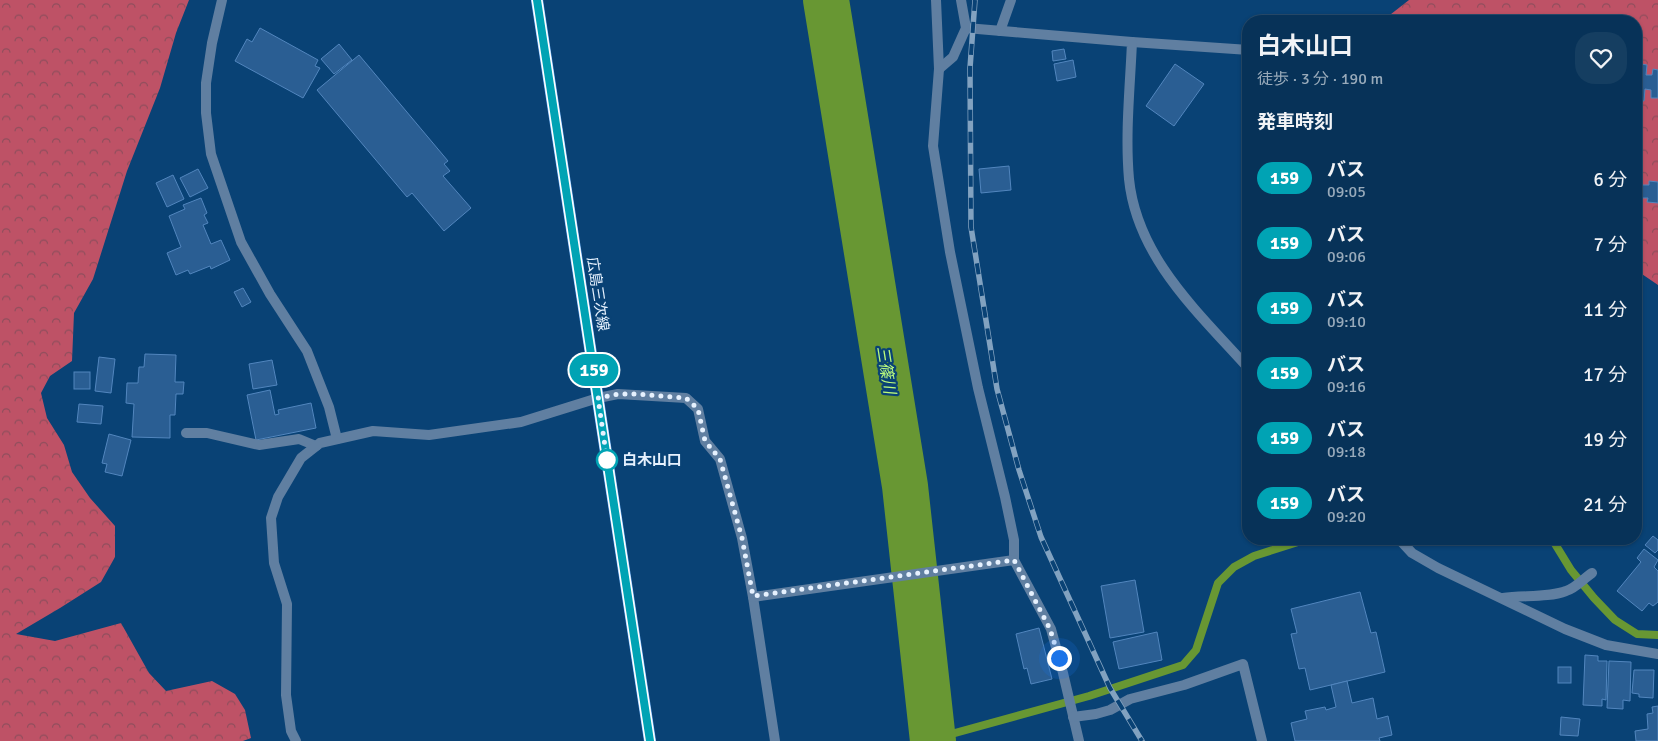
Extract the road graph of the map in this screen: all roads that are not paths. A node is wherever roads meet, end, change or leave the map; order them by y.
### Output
1 (222, 0) edge
2 (537, 0) edge
3 (936, 0) edge
4 (961, 0) edge
5 (1011, 0) edge
6 (966, 28) junction
7 (1000, 31) junction
8 (1132, 42) junction
9 (1242, 50) edge
10 (938, 70) junction
11 (1242, 361) edge
12 (598, 398) junction
13 (186, 433) dead end
14 (337, 439) junction
15 (316, 446) junction
16 (1405, 545) edge
17 (1014, 560) junction
18 (1590, 575) dead end
19 (753, 596) junction
20 (1503, 598) junction
21 (1658, 654) edge
22 (1073, 717) junction
23 (296, 741) edge
24 (650, 741) edge
25 (775, 741) edge
26 (1079, 741) edge
27 (1262, 741) edge

1 - 14 street
2 - 12 main road, 広島三次線
3 - 10 street
4 - 6 street
5 - 7 street
6 - 7 street
6 - 10 street
7 - 8 street
8 - 9 street
8 - 11 street
10 - 17 street
12 - 14 street
12 - 19 street
12 - 24 main road, 広島三次線
13 - 15 street
14 - 15 street
15 - 23 street
16 - 20 street
17 - 19 street
17 - 22 street
18 - 20 street
19 - 25 street
20 - 21 street
22 - 26 street
22 - 27 street

